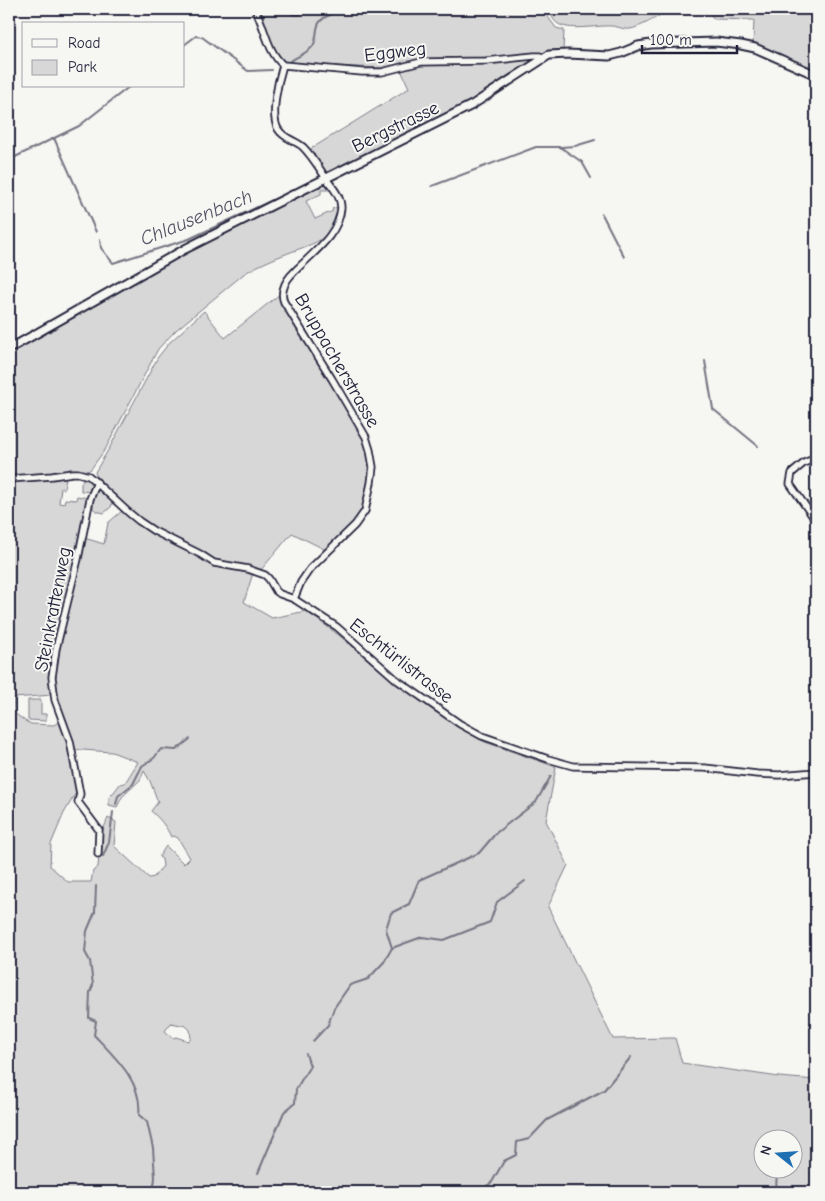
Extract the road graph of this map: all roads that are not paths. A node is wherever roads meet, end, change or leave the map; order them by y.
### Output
1 (255, 9) edge
2 (544, 58) junction
3 (283, 66) junction
4 (816, 75) edge
5 (326, 178) junction
6 (9, 350) edge
7 (816, 458) edge
8 (9, 479) edge
9 (97, 482) junction
10 (816, 521) edge
11 (294, 599) junction
12 (816, 772) edge
13 (98, 854) dead end

1 - 3 street
2 - 3 street, Eggweg
2 - 4 street, Bergstrasse
2 - 5 street, Bergstrasse
3 - 5 street, Bruppacherstrasse
5 - 6 street, Bergstrasse
5 - 11 street, Bruppacherstrasse
7 - 10 street
8 - 9 street, Eschtürlistrasse
9 - 11 street, Eschtürlistrasse
9 - 13 street, Steinkrattenweg
11 - 12 street, Eschtürlistrasse

